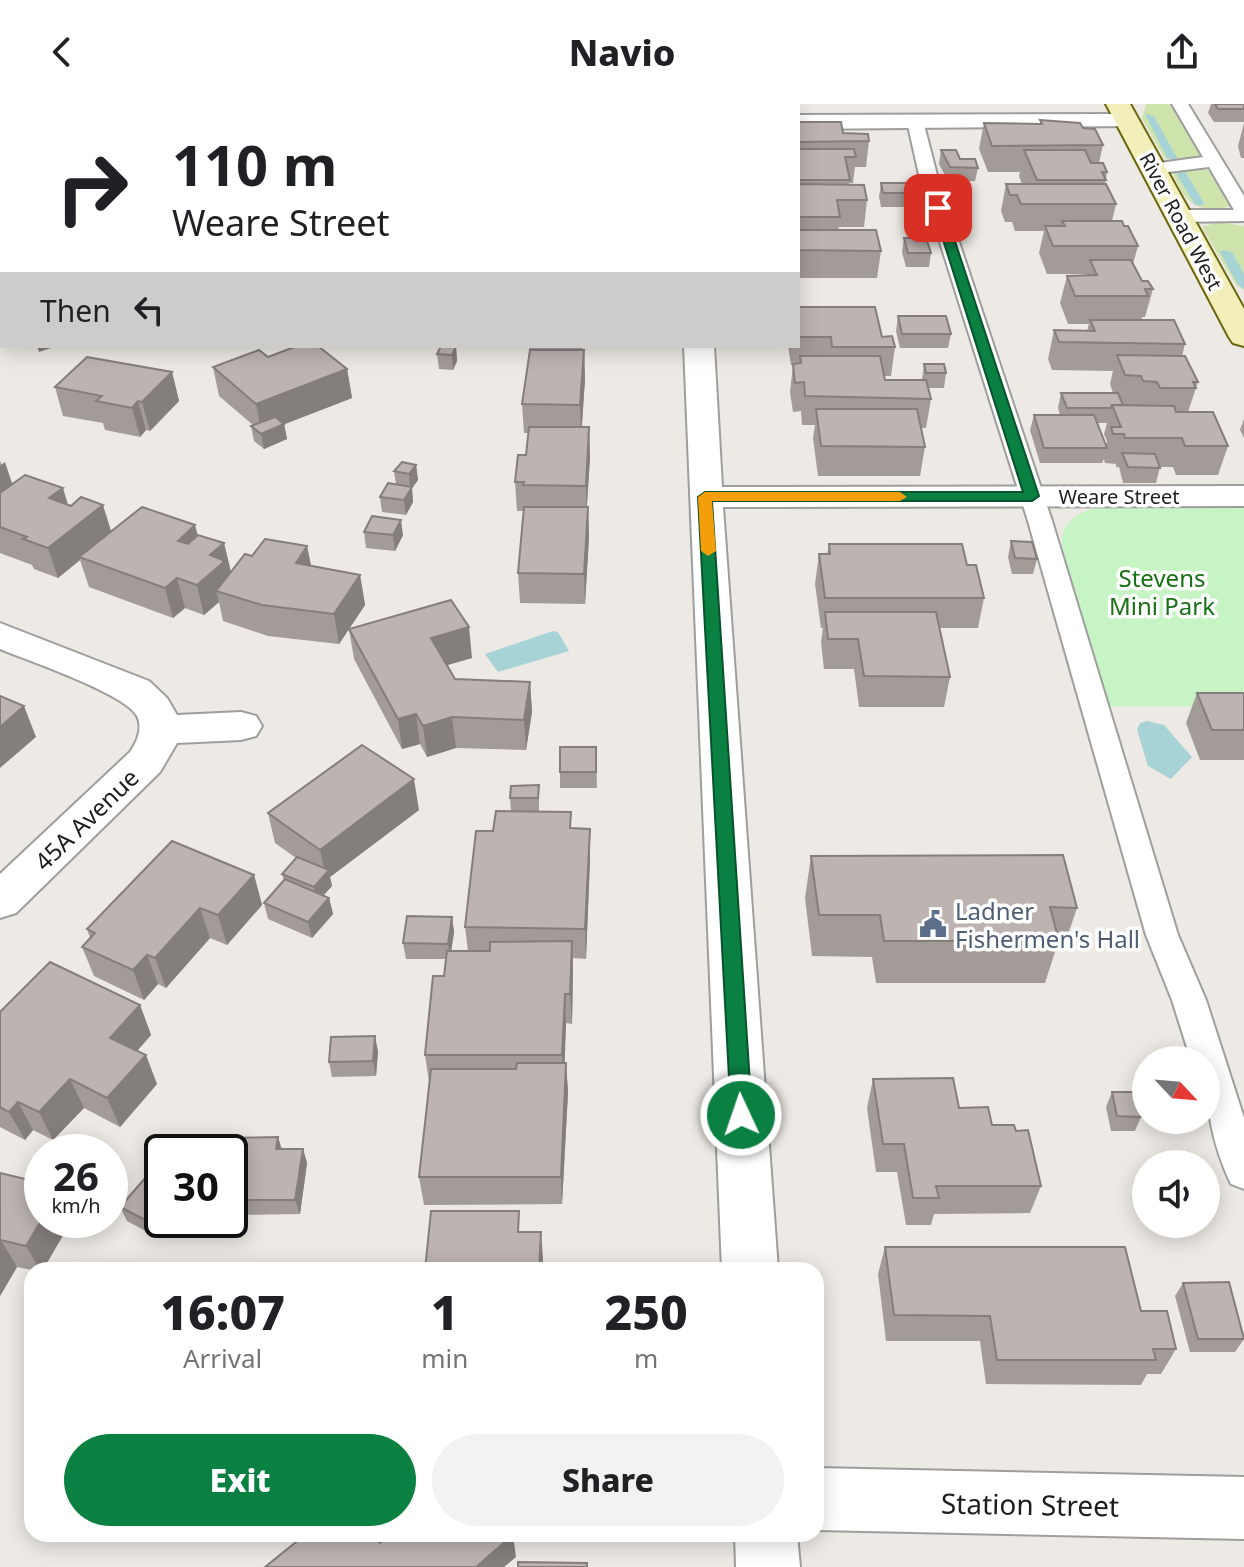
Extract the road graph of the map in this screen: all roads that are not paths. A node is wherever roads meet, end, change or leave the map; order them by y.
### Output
1 (1180, 104) edge
2 (1122, 112) edge
3 (915, 121) junction
4 (800, 122) edge
5 (1214, 161) junction
6 (1152, 169) junction
7 (1244, 213) edge
8 (1178, 216) junction
9 (1234, 300) edge
10 (1244, 337) edge
11 (699, 348) edge
12 (1032, 496) junction
13 (1244, 496) edge
14 (705, 497) junction
15 (0, 635) edge
16 (241, 726) dead end
17 (161, 730) junction
18 (0, 901) edge
19 (1244, 1173) edge
20 (750, 1262) edge
21 (824, 1499) edge
22 (1244, 1508) edge
23 (766, 1542) edge
24 (768, 1567) edge

1 - 5 lane
2 - 3 street
2 - 6 main road, River Road West
3 - 4 street
3 - 12 lane
5 - 6 lane
5 - 7 lane
6 - 8 main road, River Road West
7 - 8 lane
8 - 9 main road, River Road West
9 - 10 main road, River Road West
11 - 14 street
12 - 13 street, Weare Street
12 - 14 street, Weare Street
12 - 19 lane
14 - 20 street
15 - 17 street
16 - 17 street
17 - 18 street, 45A Avenue
21 - 22 street, Station Street
23 - 24 street

